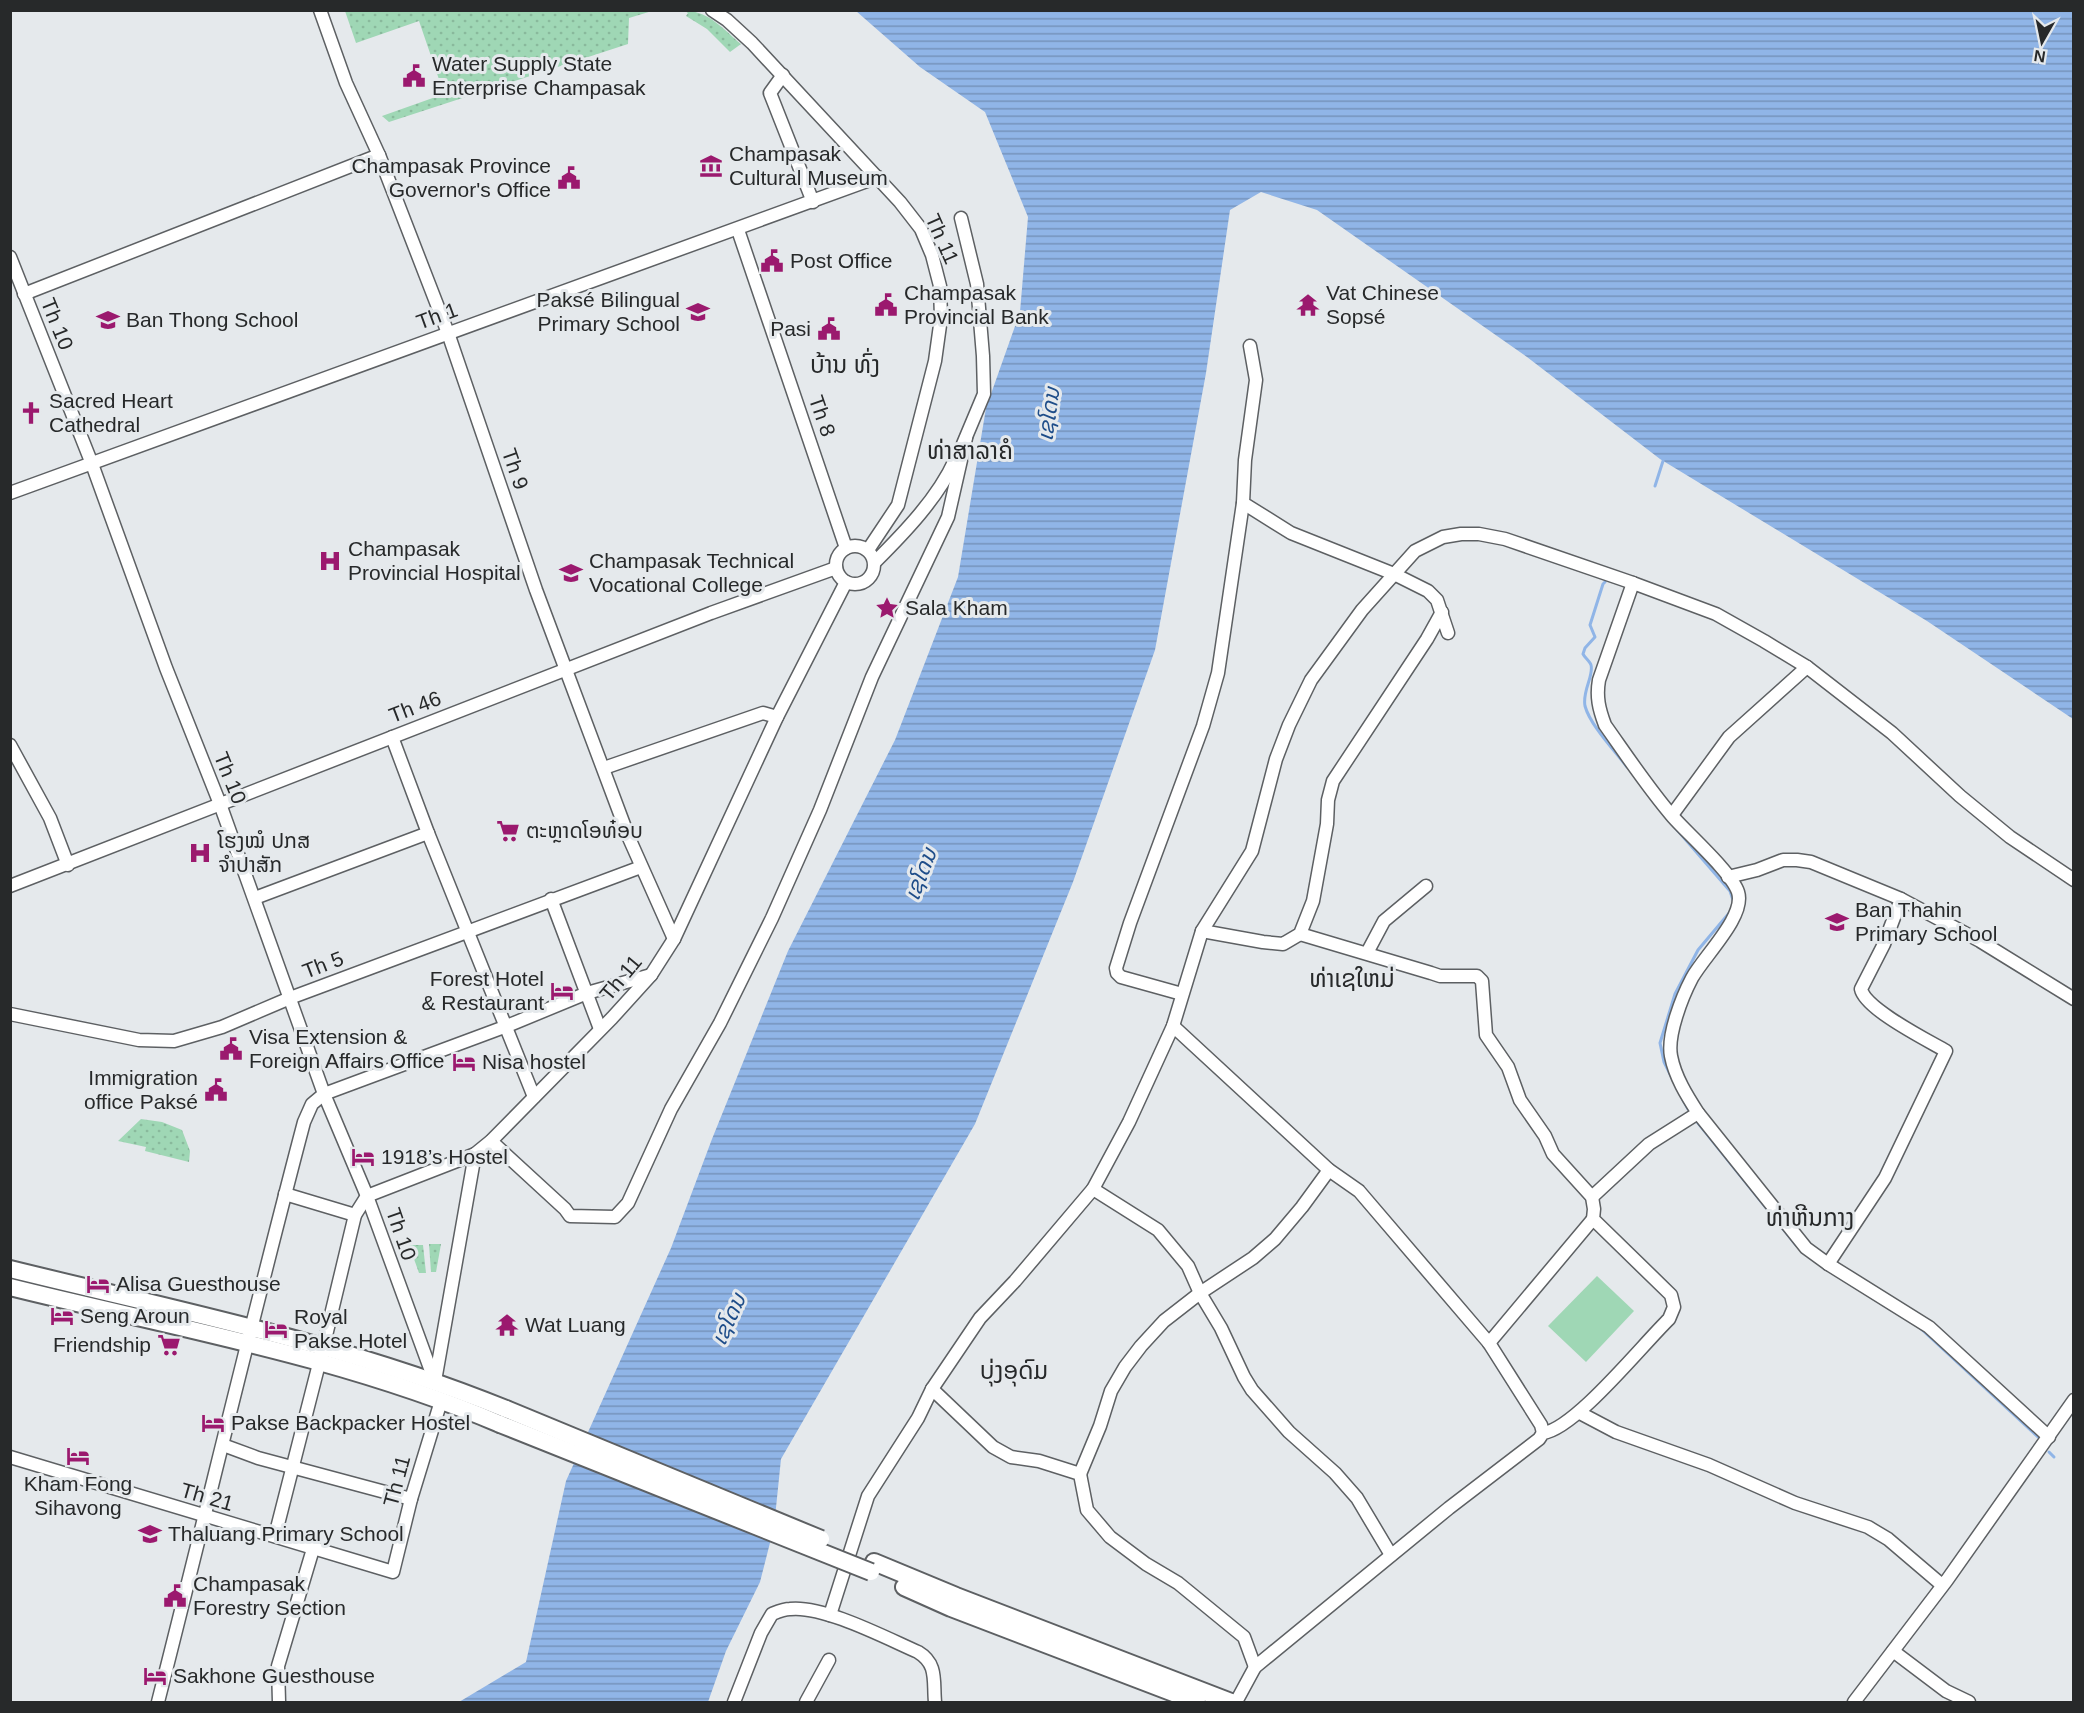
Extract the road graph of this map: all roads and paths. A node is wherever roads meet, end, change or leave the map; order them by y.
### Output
1 (320, 10) edge
2 (712, 10) edge
3 (783, 75) junction
4 (380, 155) junction
5 (878, 177) junction
6 (813, 202) junction
7 (961, 218) dead end
8 (738, 230) junction
9 (10, 257) edge
10 (24, 294) junction
11 (448, 333) junction
12 (1250, 346) dead end
13 (966, 438) junction
14 (92, 464) junction
15 (10, 493) edge
16 (1243, 503) junction
17 (846, 548) junction
18 (868, 550) junction
19 (874, 562) junction
20 (836, 568) junction
21 (1394, 574) junction
22 (846, 582) junction
23 (1634, 583) junction
24 (1442, 612) junction
25 (1448, 633) dead end
26 (1807, 667) junction
27 (566, 671) junction
28 (777, 717) junction
29 (392, 737) junction
30 (10, 745) edge
31 (604, 768) junction
32 (220, 804) junction
33 (1672, 815) junction
34 (428, 833) junction
35 (68, 865) junction
36 (641, 867) junction
37 (1728, 877) junction
38 (2073, 880) edge
39 (10, 886) edge
40 (1426, 886) dead end
41 (255, 898) junction
42 (551, 899) junction
43 (1901, 899) junction
44 (468, 931) junction
45 (1202, 931) junction
46 (1300, 934) junction
47 (674, 939) junction
48 (1367, 953) junction
49 (651, 975) junction
50 (587, 993) junction
51 (1182, 994) junction
52 (290, 998) junction
53 (2073, 999) edge
54 (10, 1014) edge
55 (507, 1026) junction
56 (1173, 1026) junction
57 (600, 1029) junction
58 (324, 1094) junction
59 (534, 1097) junction
60 (1698, 1113) junction
61 (491, 1141) junction
62 (475, 1154) junction
63 (1329, 1170) junction
64 (1093, 1189) junction
65 (285, 1194) junction
66 (366, 1196) junction
67 (1592, 1197) junction
68 (355, 1215) junction
69 (1593, 1219) junction
70 (1828, 1264) junction
71 (10, 1269) edge
72 (10, 1287) edge
73 (1200, 1293) junction
74 (249, 1335) junction
75 (1489, 1343) junction
76 (321, 1354) junction
77 (435, 1382) junction
78 (932, 1389) junction
79 (2073, 1400) edge
80 (441, 1401) junction
81 (1580, 1413) junction
82 (503, 1416) junction
83 (1543, 1433) junction
84 (2049, 1437) junction
85 (223, 1445) junction
86 (10, 1457) edge
87 (293, 1467) junction
88 (1080, 1474) junction
89 (411, 1499) junction
90 (203, 1516) junction
91 (275, 1536) junction
92 (314, 1549) junction
93 (1391, 1556) junction
94 (872, 1567) junction
95 (393, 1572) joint
96 (1942, 1586) junction
97 (830, 1615) junction
98 (1893, 1651) junction
99 (829, 1660) dead end
100 (1255, 1667) junction
101 (158, 1702) edge
102 (279, 1702) edge
103 (734, 1702) edge
104 (806, 1702) edge
105 (935, 1702) edge
106 (1197, 1702) edge
107 (1233, 1702) edge
108 (1854, 1702) edge
109 (1969, 1702) edge

1 - 4 street, Th 9
2 - 3 street, Th 11
3 - 5 street, Th 11
3 - 6 street
4 - 10 street
4 - 11 street, Th 9
5 - 6 street, Th 1
5 - 18 street, Th 11
6 - 8 street, Th 1
7 - 13 street
8 - 11 street, Th 1
8 - 17 street, Th 8
9 - 10 street, Th 10
10 - 14 street, Th 10
11 - 14 street, Th 1
11 - 27 street, Th 9
12 - 16 street
13 - 19 street
13 - 61 street
14 - 15 street, Th 1
14 - 32 street, Th 10
16 - 21 street
16 - 51 street
17 - 18 street
17 - 20 street
18 - 19 street
19 - 22 street
20 - 22 street
20 - 27 street, Th 46
21 - 23 street
21 - 24 street
21 - 45 street
22 - 28 street, Th 11
23 - 26 street
23 - 33 street
24 - 25 street
24 - 46 street
26 - 33 street
26 - 38 street
27 - 29 street, Th 46
27 - 31 street, Th 9
28 - 31 street
28 - 47 street, Th 11
29 - 32 street, Th 46
29 - 34 street
30 - 35 street
31 - 36 street, Th 9
32 - 35 street, Th 46
32 - 41 street, Th 10
33 - 37 street
34 - 41 street
34 - 44 street
35 - 39 street, Th 46
36 - 42 street, Th 5
36 - 47 street, Th 9
37 - 43 street
37 - 60 street
40 - 48 street
41 - 52 street, Th 10
42 - 44 street, Th 5
42 - 50 street
43 - 53 street
43 - 70 street
44 - 52 street, Th 5
44 - 55 street
45 - 46 street
45 - 51 street
46 - 48 street
47 - 49 street, Th 11
48 - 67 street
49 - 50 street
49 - 57 street, Th 11
50 - 55 street
50 - 57 street
51 - 56 street
52 - 54 street, Th 5
52 - 58 street, Th 10
55 - 58 street
55 - 59 street
56 - 63 street
56 - 64 street
57 - 59 street, Th 11
58 - 65 street
58 - 66 street, Th 10
59 - 61 street, Th 11
60 - 67 street
60 - 70 street
61 - 62 street, Th 11
62 - 66 street, Th 11
62 - 77 street
63 - 73 street
63 - 75 street
64 - 73 street
64 - 78 street
65 - 68 street
65 - 74 street
66 - 68 street
66 - 77 street, Th 10
67 - 69 street
68 - 76 street
69 - 75 street
69 - 81 street
70 - 84 street
71 - 74 highway
72 - 74 highway
73 - 88 street
73 - 93 street
74 - 76 highway
74 - 85 street
75 - 83 street
76 - 77 highway
76 - 80 highway
76 - 87 street
77 - 82 highway
78 - 88 street
78 - 97 street
79 - 84 street
80 - 82 highway
80 - 89 street, Th 11
81 - 83 street
81 - 96 street
82 - 94 highway, bridge
83 - 93 street
84 - 96 street
85 - 87 street
85 - 90 street
86 - 90 street, Th 21
87 - 89 street
87 - 91 street
88 - 100 street
89 - 95 street, Th 11
90 - 91 street, Th 21
90 - 101 street
91 - 92 street, Th 21
92 - 95 street, Th 21
92 - 102 street
93 - 100 street
94 - 106 highway
94 - 107 highway
96 - 98 street
97 - 103 street
97 - 105 street
98 - 108 street
98 - 109 street
99 - 104 street
100 - 107 street

